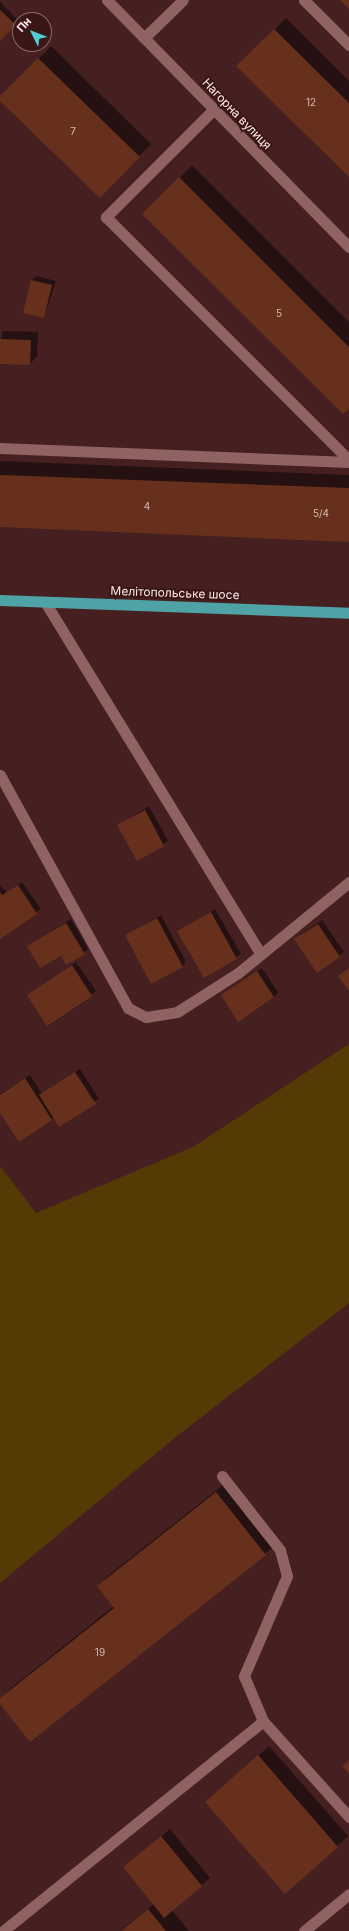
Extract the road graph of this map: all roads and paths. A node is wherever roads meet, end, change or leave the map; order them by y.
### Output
1 (107, 0) edge
2 (183, 0) edge
3 (304, 0) edge
4 (144, 38) junction
5 (349, 45) edge
6 (214, 109) junction
7 (349, 247) edge
8 (0, 448) edge
9 (349, 461) edge
10 (0, 600) edge
11 (45, 602) junction
12 (349, 613) edge
13 (0, 775) edge
14 (349, 882) edge
15 (261, 954) junction
16 (222, 1476) dead end
17 (263, 1721) junction
18 (349, 1817) edge
19 (349, 1894) edge
20 (3, 1931) edge
21 (304, 1931) edge

1 - 4 street, Нагорна вулиця
2 - 4 street
3 - 5 street
4 - 6 street, Нагорна вулиця
6 - 7 street, Нагорна вулиця
6 - 9 street
8 - 9 street
10 - 11 main road, Мелітопольське шосе
11 - 12 main road, Мелітопольське шосе
11 - 15 street
13 - 15 street
14 - 15 street
16 - 17 street
17 - 18 street
17 - 20 street
19 - 21 street

